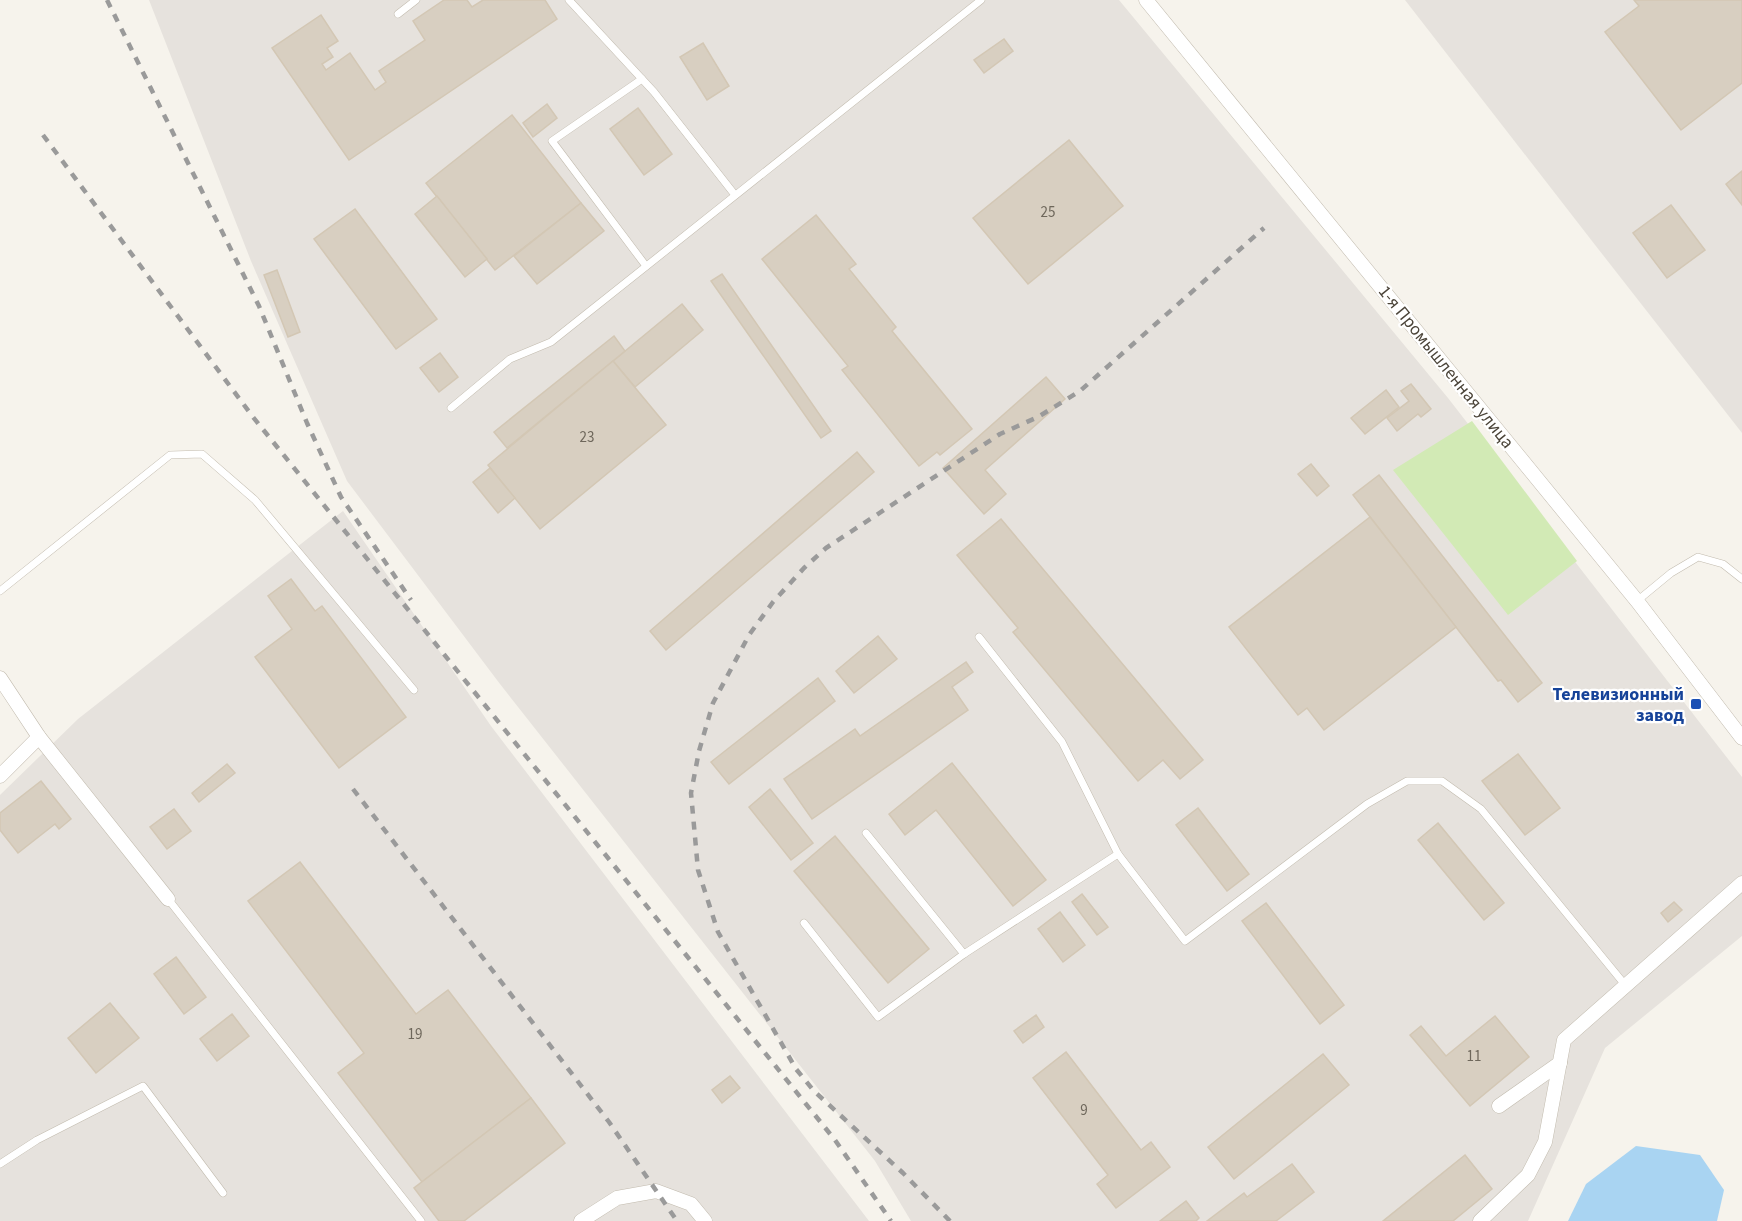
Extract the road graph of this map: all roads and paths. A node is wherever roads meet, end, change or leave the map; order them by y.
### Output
1 (416, 0) edge
2 (569, 0) edge
3 (981, 0) edge
4 (1146, 0) edge
5 (398, 14) dead end
6 (642, 79) junction
7 (735, 195) junction
8 (646, 266) junction
9 (451, 408) dead end
10 (1742, 579) edge
11 (0, 591) edge
12 (1637, 601) junction
13 (979, 637) dead end
14 (0, 678) edge
15 (414, 690) dead end
16 (39, 736) junction
17 (1742, 738) edge
18 (0, 776) edge
19 (866, 833) dead end
20 (1118, 854) junction
21 (1742, 883) edge
22 (168, 899) joint
23 (804, 923) dead end
24 (963, 954) junction
25 (1626, 986) junction
26 (1560, 1063) junction
27 (1499, 1106) dead end
28 (0, 1164) edge
29 (223, 1193) dead end
30 (421, 1221) edge
31 (581, 1221) edge
32 (705, 1221) edge
33 (1480, 1221) edge

1 - 5 lane
2 - 6 lane
3 - 7 lane
4 - 12 street, 1-я Промышленная улица
6 - 7 lane
6 - 8 lane
7 - 8 lane
8 - 9 lane
10 - 12 lane
11 - 15 lane
12 - 17 street, 1-я Промышленная улица
13 - 20 lane
14 - 16 street
16 - 18 street
16 - 22 street
19 - 24 lane
20 - 24 lane
20 - 25 lane
21 - 25 street
22 - 30 lane
23 - 24 lane
25 - 26 street
26 - 27 street
26 - 33 street
28 - 29 lane
31 - 32 street

